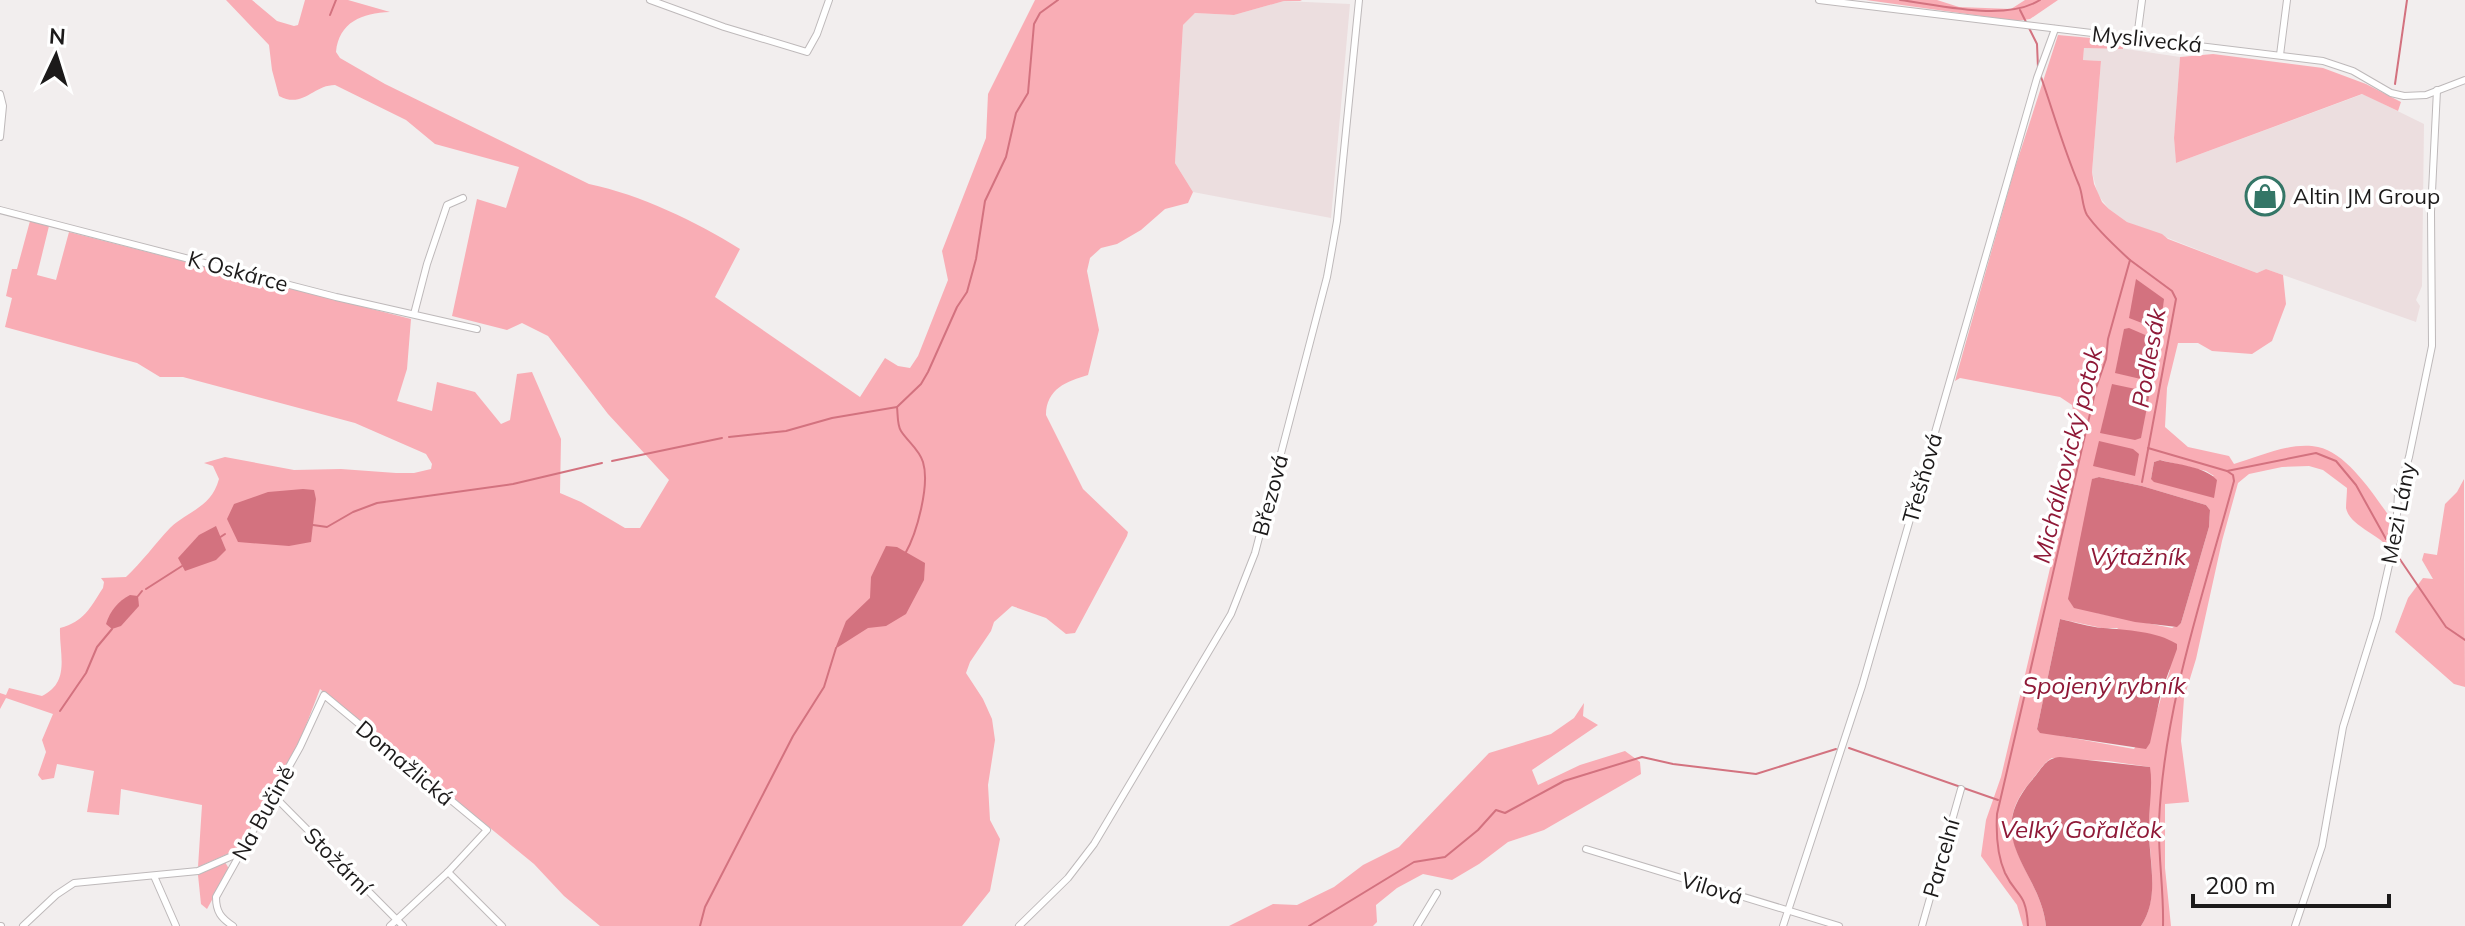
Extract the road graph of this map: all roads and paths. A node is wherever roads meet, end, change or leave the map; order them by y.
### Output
1 (650, 0) edge
2 (829, 0) edge
3 (1359, 0) edge
4 (1819, 0) edge
5 (2142, 0) edge
6 (2287, 0) edge
7 (2055, 29) junction
8 (2137, 38) junction
9 (2280, 55) junction
10 (2465, 80) edge
11 (2437, 90) junction
12 (0, 94) edge
13 (0, 137) edge
14 (463, 198) dead end
15 (0, 210) edge
16 (414, 314) junction
17 (477, 329) dead end
18 (324, 695) joint
19 (1961, 789) dead end
20 (273, 795) junction
21 (1586, 849) dead end
22 (241, 853) junction
23 (448, 872) junction
24 (154, 876) junction
25 (1437, 893) dead end
26 (1788, 911) junction
27 (397, 920) junction
28 (23, 926) edge
29 (176, 926) edge
30 (233, 926) edge
31 (390, 926) edge
32 (403, 926) edge
33 (502, 926) edge
34 (1019, 926) edge
35 (1417, 926) edge
36 (1783, 926) edge
37 (1839, 926) edge
38 (1922, 926) edge
39 (2295, 926) edge

1 - 2 street
3 - 34 street, Březová
4 - 7 street, Myslivecká
5 - 8 street
6 - 9 street
7 - 8 street, Myslivecká
7 - 26 street, Třešňová
8 - 9 street, Myslivecká
9 - 11 street, Myslivecká
10 - 11 street, Myslivecká
11 - 39 street, Mezi Lány
12 - 13 street
14 - 16 street
15 - 16 street, K Oskárce
16 - 17 street, K Oskárce
18 - 20 street, Na Bučině
18 - 23 street, Domažlická
19 - 38 street, Parcelní
20 - 22 street, Na Bučině
20 - 27 street, Stožární
21 - 26 street, Vilová
22 - 24 street
22 - 30 street, Na Bučině
23 - 27 street
23 - 33 street
24 - 28 street
24 - 29 street
25 - 35 street
26 - 36 street, Třešňová
26 - 37 street, Vilová
27 - 31 street
27 - 32 street, Stožární

